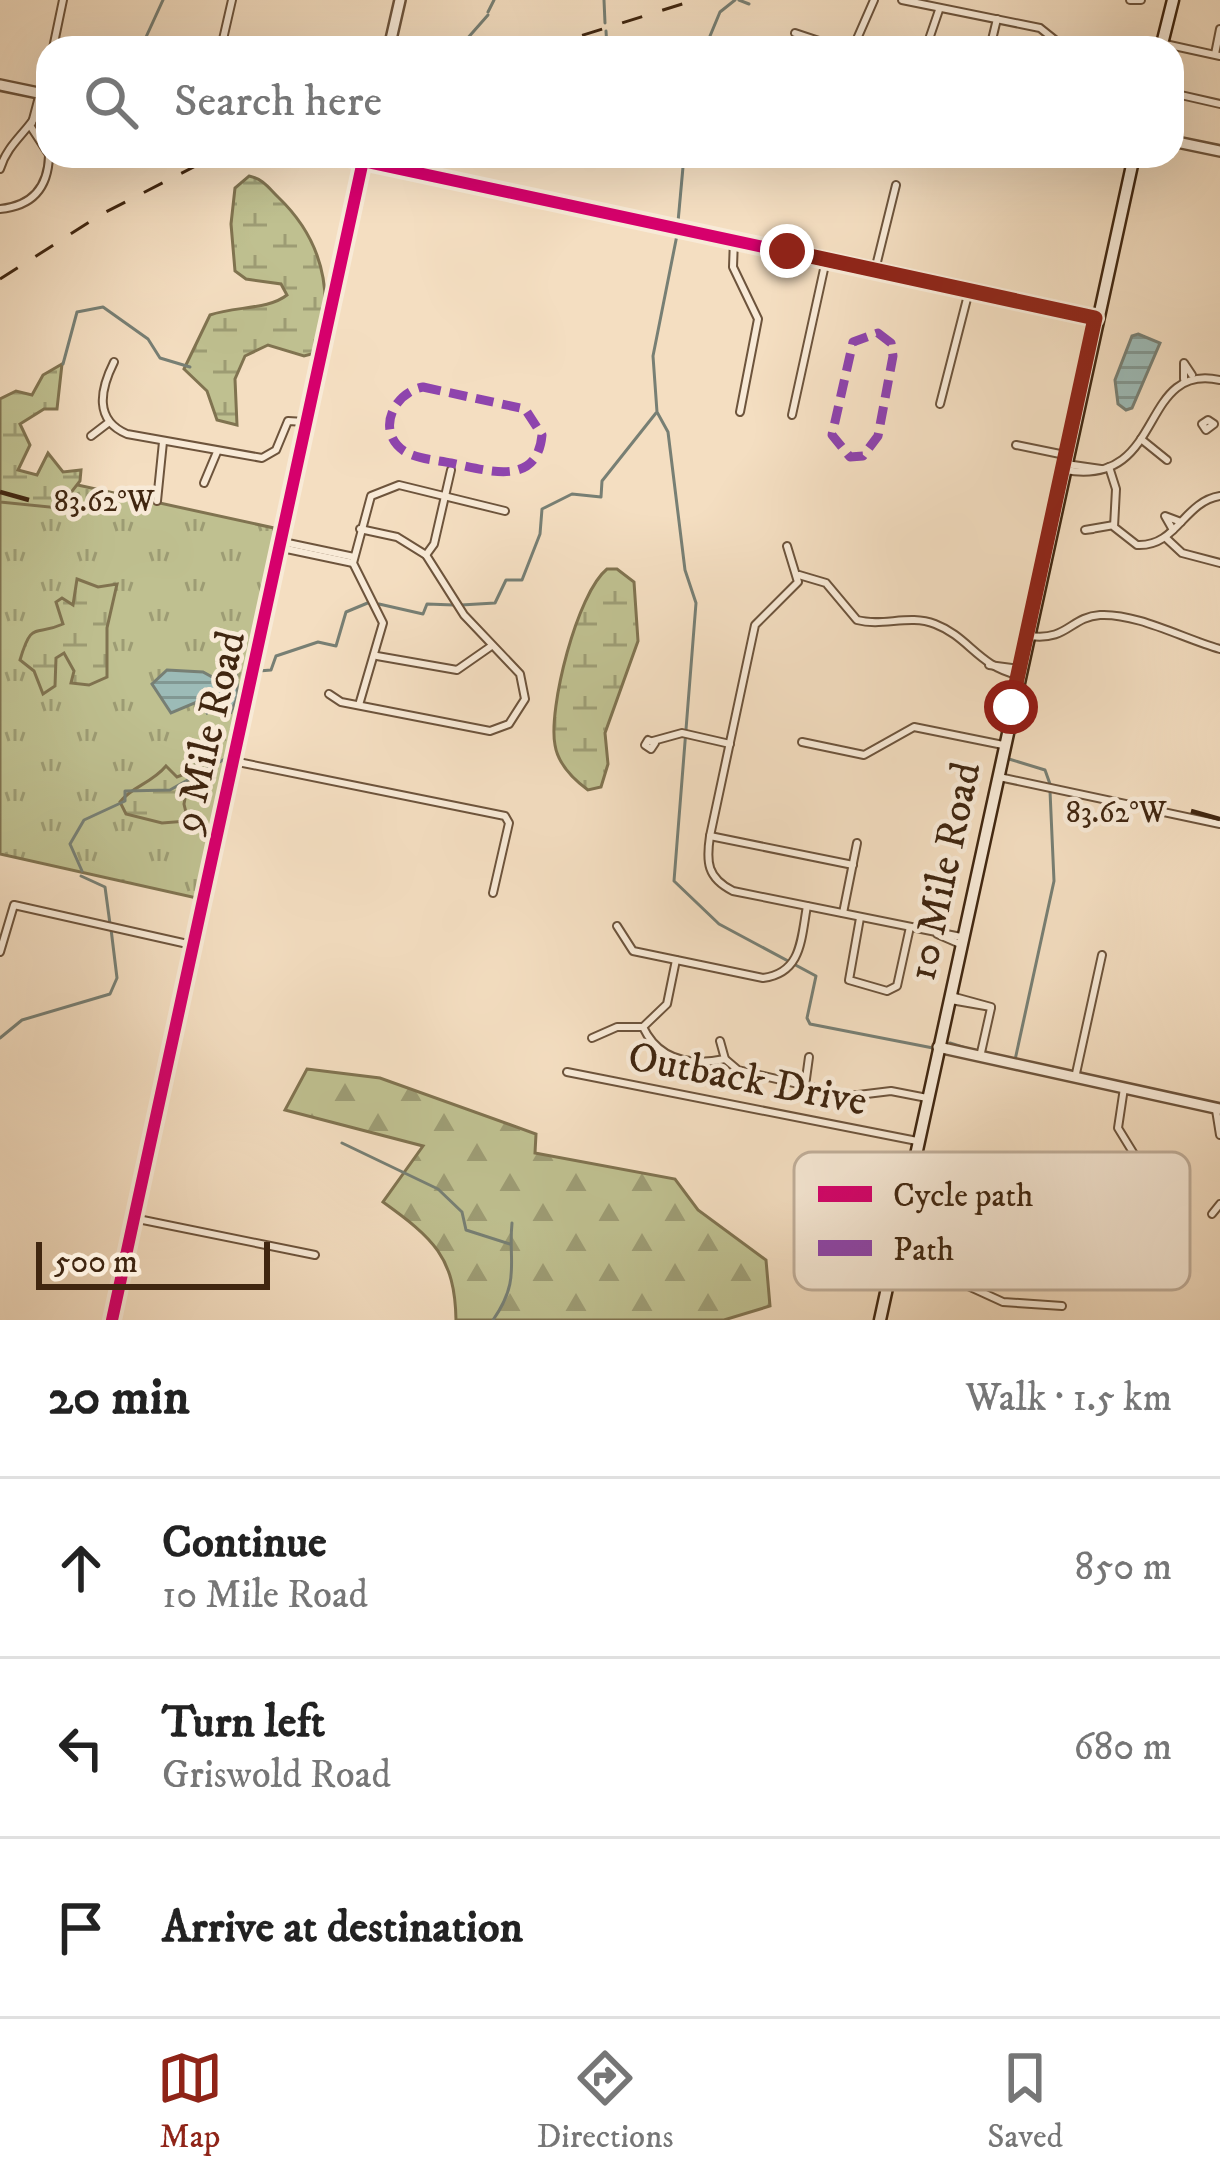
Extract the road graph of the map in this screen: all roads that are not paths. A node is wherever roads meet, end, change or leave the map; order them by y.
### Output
1 (63, 0) edge
2 (232, 0) edge
3 (400, 0) edge
4 (874, 0) edge
5 (902, 0) edge
6 (1130, 0) edge
7 (1141, 0) edge
8 (1173, 0) edge
9 (939, 10) junction
10 (997, 19) junction
11 (1220, 29) edge
12 (795, 33) dead end
13 (55, 36) edge
14 (224, 36) edge
15 (392, 36) edge
16 (804, 36) edge
17 (858, 36) edge
18 (930, 36) edge
19 (993, 36) edge
20 (1057, 36) edge
21 (1164, 36) edge
22 (1184, 50) edge
23 (1217, 55) edge
24 (0, 85) edge
25 (36, 92) edge
26 (1184, 96) edge
27 (1220, 104) edge
28 (36, 114) edge
29 (31, 127) junction
30 (36, 135) edge
31 (1184, 144) edge
32 (1220, 151) edge
33 (44, 168) edge
34 (362, 168) edge
35 (406, 168) edge
36 (1131, 168) edge
37 (0, 169) edge
38 (896, 185) dead end
39 (0, 209) edge
40 (734, 239) junction
41 (826, 260) junction
42 (875, 270) junction
43 (969, 291) junction
44 (1095, 318) junction
45 (114, 362) dead end
46 (1220, 380) edge
47 (940, 404) dead end
48 (740, 412) dead end
49 (792, 415) dead end
50 (108, 423) junction
51 (308, 423) junction
52 (91, 436) dead end
53 (1141, 439) junction
54 (163, 442) junction
55 (1016, 445) dead end
56 (218, 452) junction
57 (1167, 460) dead end
58 (1063, 463) junction
59 (1107, 468) junction
60 (451, 470) dead end
61 (204, 483) dead end
62 (446, 494) junction
63 (1220, 496) edge
64 (157, 501) dead end
65 (505, 511) dead end
66 (1181, 522) junction
67 (1114, 526) junction
68 (360, 529) junction
69 (1093, 530) dead end
70 (1174, 531) junction
71 (1167, 539) junction
72 (283, 545) junction
73 (788, 546) dead end
74 (426, 555) junction
75 (353, 560) junction
76 (1220, 563) edge
77 (799, 575) junction
78 (1026, 636) junction
79 (490, 647) junction
80 (1220, 649) edge
81 (377, 656) junction
82 (1019, 672) junction
83 (329, 694) dead end
84 (359, 705) junction
85 (653, 740) dead end
86 (802, 742) dead end
87 (730, 744) junction
88 (1003, 745) junction
89 (233, 761) junction
90 (996, 777) junction
91 (1220, 824) edge
92 (710, 836) junction
93 (857, 843) dead end
94 (853, 865) junction
95 (493, 892) dead end
96 (807, 906) junction
97 (842, 913) junction
98 (860, 917) junction
99 (617, 926) dead end
100 (910, 927) junction
101 (961, 940) junction
102 (192, 945) junction
103 (0, 952) edge
104 (1102, 955) dead end
105 (676, 960) junction
106 (948, 997) junction
107 (643, 1027) junction
108 (592, 1037) dead end
109 (720, 1041) dead end
110 (938, 1047) junction
111 (808, 1057) dead end
112 (980, 1057) junction
113 (725, 1059) junction
114 (567, 1072) dead end
115 (1075, 1078) junction
116 (805, 1085) junction
117 (1124, 1088) junction
118 (927, 1098) junction
119 (1218, 1109) edge
120 (1220, 1135) edge
121 (917, 1142) junction
122 (915, 1152) edge
123 (1133, 1152) edge
124 (1220, 1204) edge
125 (1212, 1214) dead end
126 (133, 1218) junction
127 (316, 1255) dead end
128 (886, 1290) edge
129 (977, 1290) edge
130 (1062, 1306) dead end
131 (112, 1320) edge
132 (880, 1320) edge

1 - 13 street
2 - 14 street
3 - 15 street
4 - 17 street
5 - 9 street
6 - 7 street
8 - 21 main road
9 - 10 street
9 - 18 street
10 - 19 street
10 - 20 street
11 - 23 street
12 - 16 street
22 - 23 street
24 - 25 street
26 - 27 street
28 - 29 street
29 - 30 street
29 - 37 street
31 - 32 street
33 - 39 street
34 - 51 street, 9 Mile Road
35 - 40 street
36 - 44 main road, 10 Mile Road
38 - 42 street
40 - 41 street
40 - 48 street
41 - 42 street
41 - 49 street
42 - 43 street
43 - 44 street
43 - 47 street
44 - 58 main road, 10 Mile Road
45 - 50 street
46 - 53 street
50 - 52 street
50 - 54 street
51 - 56 street
51 - 72 street, 9 Mile Road
53 - 57 street
53 - 59 street
54 - 56 street
54 - 64 street
55 - 58 street
56 - 61 street
58 - 59 street
58 - 78 main road, 10 Mile Road
59 - 67 street
60 - 62 street
62 - 65 street
62 - 68 street
62 - 74 street
63 - 66 street
66 - 70 street
66 - 70 street
67 - 69 street
67 - 71 street
68 - 74 street
68 - 75 street
70 - 71 street
71 - 76 street
72 - 75 street
72 - 89 street, 9 Mile Road
73 - 77 street
74 - 79 street
75 - 81 street
77 - 82 street
77 - 87 street
78 - 80 street
78 - 82 main road, 10 Mile Road
79 - 81 street
79 - 84 street
81 - 84 street
82 - 88 main road, 10 Mile Road
83 - 84 street
85 - 87 street
86 - 88 street
87 - 92 street
88 - 90 main road, 10 Mile Road
89 - 95 street
89 - 102 street, 9 Mile Road
90 - 91 street
90 - 101 main road, 10 Mile Road
92 - 94 street
92 - 96 street
93 - 94 street
94 - 97 street
96 - 97 street
96 - 105 street
97 - 98 street
98 - 100 street
98 - 100 street
99 - 105 street
100 - 101 street
101 - 106 main road, 10 Mile Road
102 - 103 street
102 - 126 street, 9 Mile Road
104 - 115 street
105 - 107 street
106 - 110 main road, 10 Mile Road
106 - 112 street
107 - 108 street
107 - 113 street
109 - 113 street
110 - 112 street
110 - 118 main road, 10 Mile Road
111 - 116 street
112 - 115 street
113 - 116 street
114 - 121 street, Outback Drive
115 - 117 street
116 - 118 street
117 - 119 street
117 - 123 street
118 - 121 main road, 10 Mile Road
119 - 120 street
121 - 122 main road, 10 Mile Road
124 - 125 street
126 - 127 street
126 - 131 street, 9 Mile Road
128 - 132 main road, 10 Mile Road
129 - 130 street

